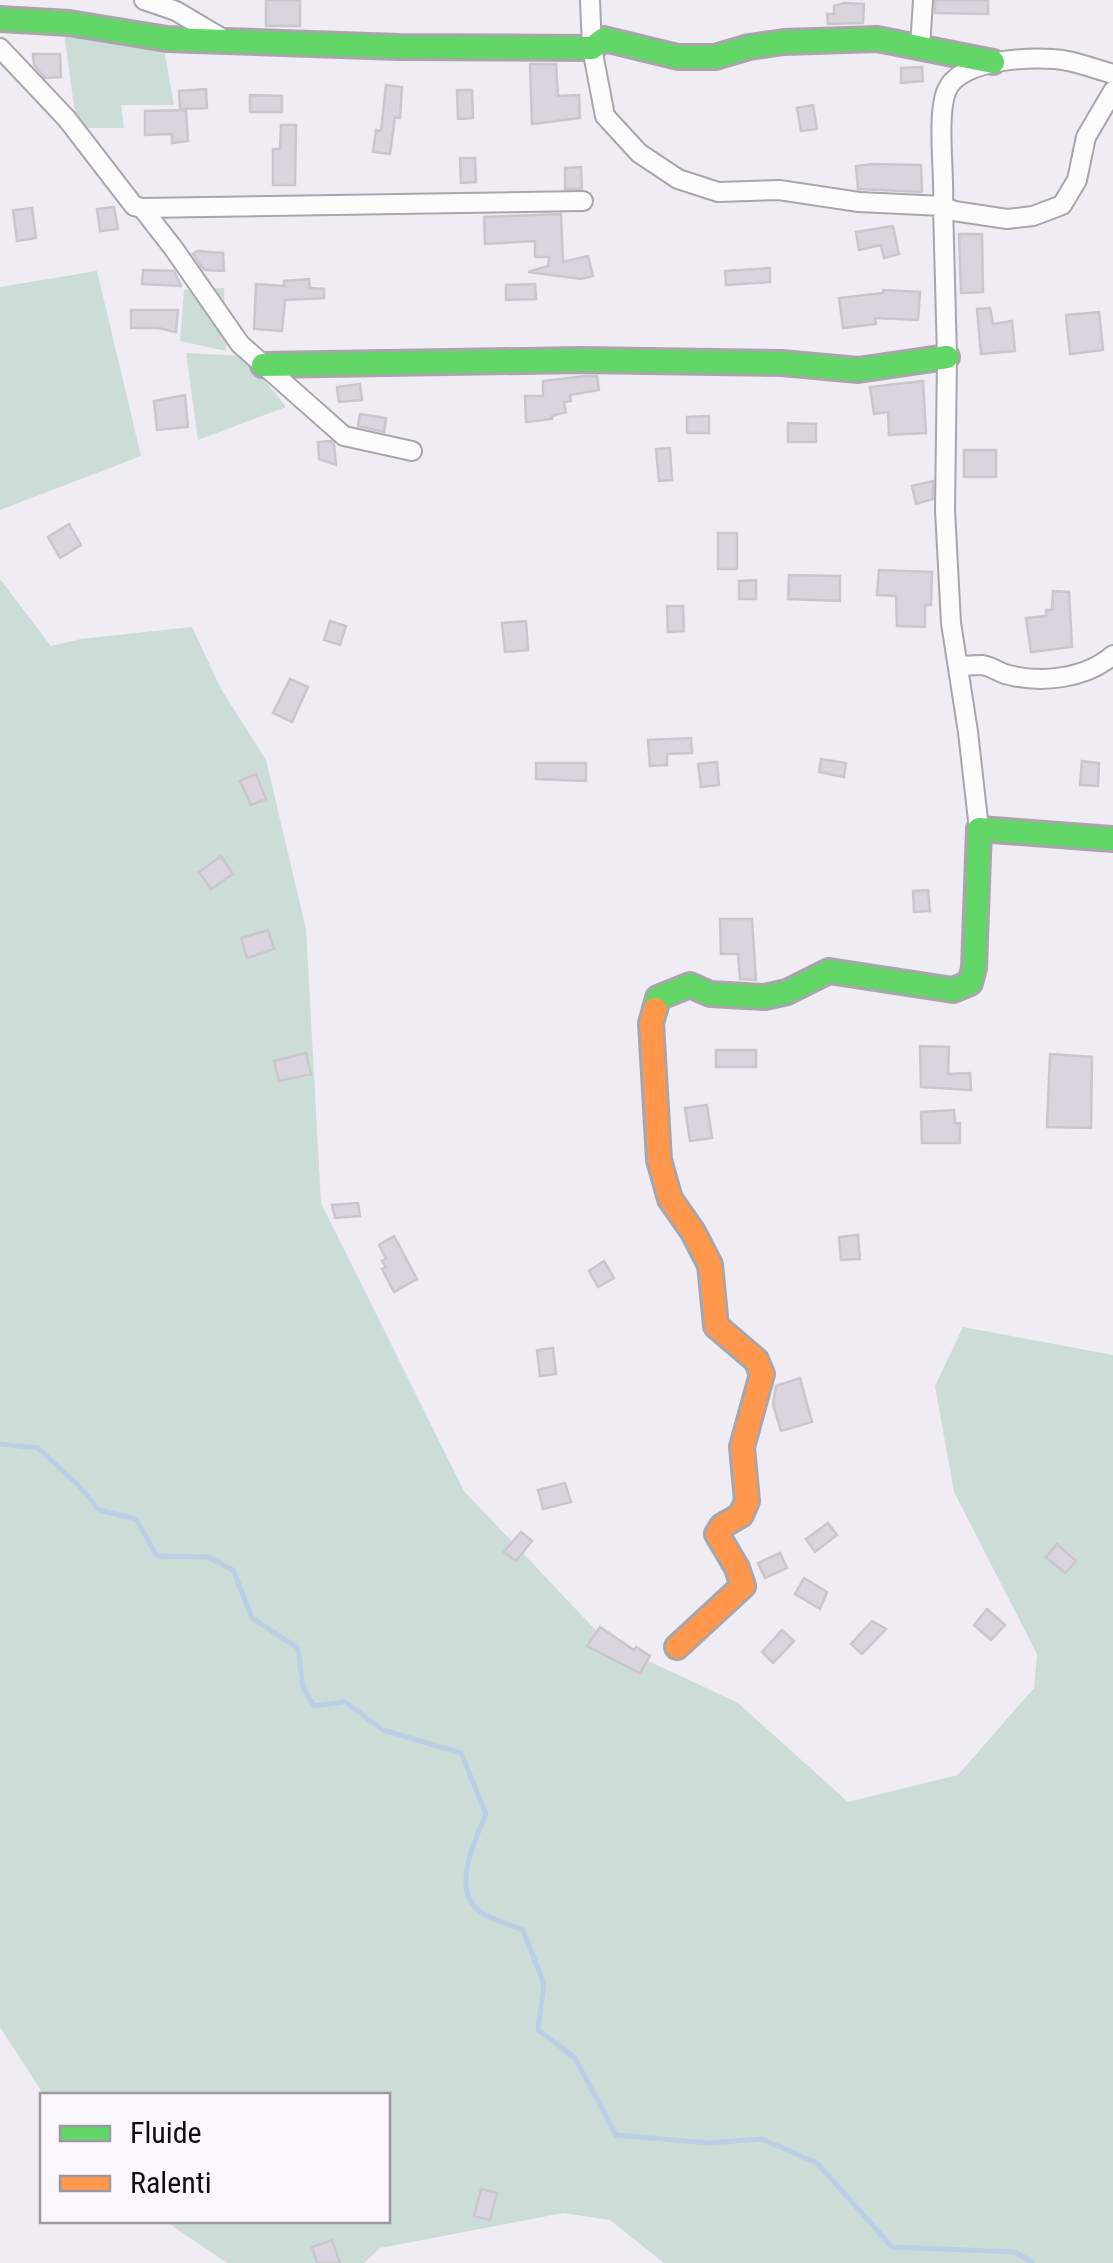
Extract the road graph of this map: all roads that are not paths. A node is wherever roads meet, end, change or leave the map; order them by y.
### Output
1 (144, 0) edge
2 (590, 0) edge
3 (923, 0) edge
4 (0, 19) edge
5 (230, 41) junction
6 (0, 48) edge
7 (592, 48) junction
8 (920, 48) junction
9 (992, 62) junction
10 (1113, 74) edge
11 (1113, 91) edge
12 (583, 201) dead end
13 (943, 206) junction
14 (142, 208) junction
15 (947, 357) junction
16 (264, 365) junction
17 (412, 451) dead end
18 (1113, 654) edge
19 (958, 666) junction
20 (978, 829) junction
21 (1113, 839) edge
22 (677, 1647) dead end

1 - 5 street
2 - 7 street
3 - 8 street
4 - 5 street
5 - 7 street
6 - 14 street
7 - 8 street
7 - 13 street
8 - 9 street
9 - 10 street
9 - 13 street
11 - 13 street
12 - 14 street
13 - 15 street
14 - 16 street
15 - 16 street
15 - 19 street
16 - 17 street
18 - 19 street
19 - 20 street
20 - 21 street
20 - 22 street

